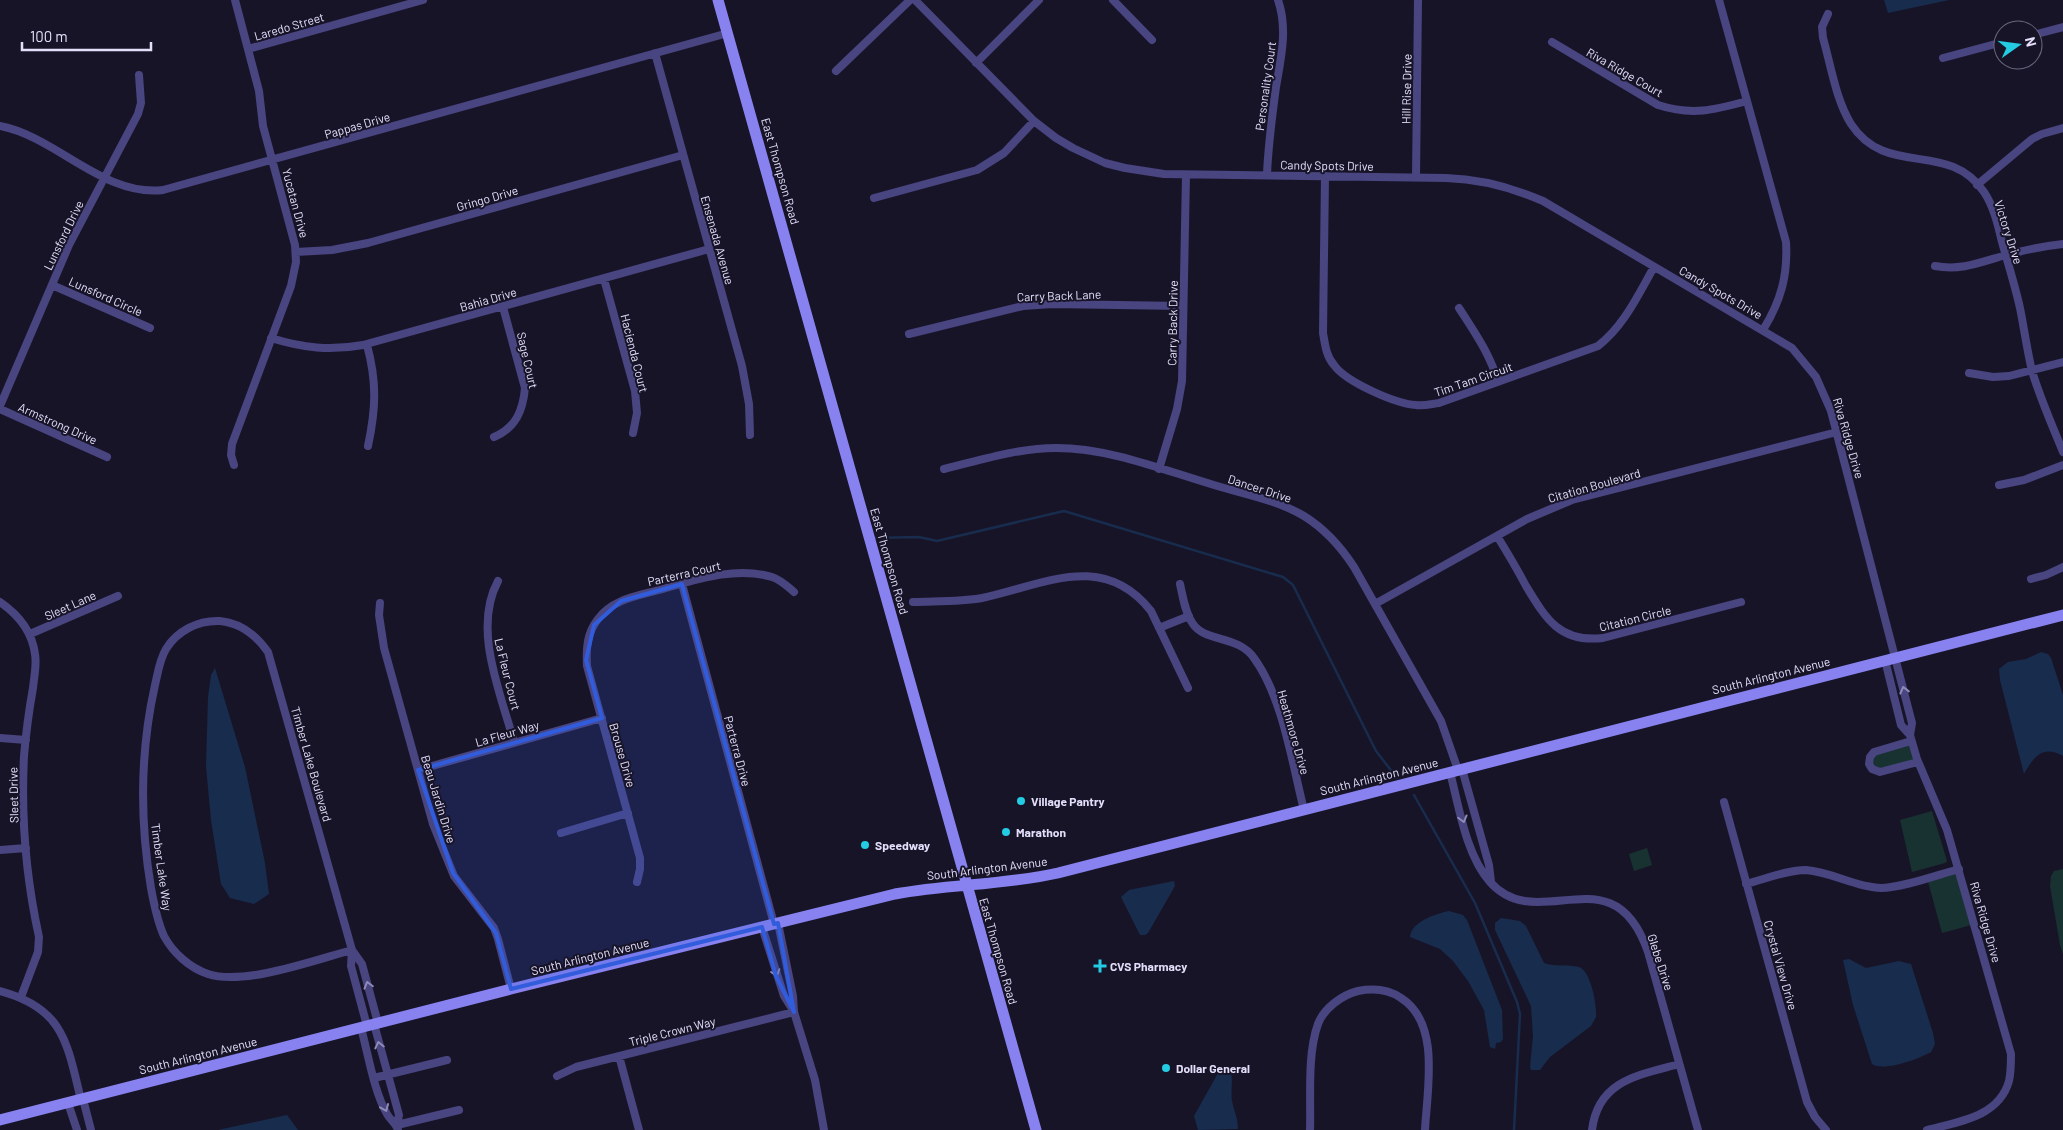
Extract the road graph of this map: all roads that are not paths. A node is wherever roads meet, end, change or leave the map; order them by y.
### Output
1 (235, 0) edge
2 (424, 0) edge
3 (718, 0) edge
4 (910, 0) edge
5 (915, 0) edge
6 (1039, 0) edge
7 (1112, 0) edge
8 (1278, 0) edge
9 (1418, 0) edge
10 (1719, 0) edge
11 (1828, 14) dead end
12 (2063, 27) edge
13 (2043, 32) edge
14 (728, 33) junction
15 (1152, 40) dead end
16 (1552, 42) dead end
17 (1993, 45) edge
18 (248, 49) junction
19 (655, 53) junction
20 (1942, 58) dead end
21 (976, 63) junction
22 (836, 71) dead end
23 (139, 75) dead end
24 (1747, 101) junction
25 (1034, 121) junction
26 (0, 126) edge
27 (2063, 128) edge
28 (683, 155) junction
29 (272, 160) junction
30 (1186, 175) junction
31 (1267, 175) junction
32 (1325, 176) junction
33 (104, 177) junction
34 (1416, 178) junction
35 (1977, 185) junction
36 (874, 198) dead end
37 (2063, 244) edge
38 (709, 249) junction
39 (296, 252) junction
40 (2006, 255) junction
41 (1935, 266) dead end
42 (1654, 267) junction
43 (604, 279) junction
44 (52, 285) junction
45 (1183, 306) junction
46 (503, 307) junction
47 (1460, 308) dead end
48 (150, 328) dead end
49 (1763, 330) junction
50 (909, 334) dead end
51 (271, 338) junction
52 (367, 344) junction
53 (2063, 362) edge
54 (2032, 370) junction
55 (1969, 373) dead end
56 (1498, 382) junction
57 (0, 408) edge
58 (1837, 432) junction
59 (633, 433) dead end
60 (750, 435) dead end
61 (494, 437) dead end
62 (368, 446) dead end
63 (2063, 452) edge
64 (107, 457) dead end
65 (234, 465) dead end
66 (2063, 465) edge
67 (944, 469) dead end
68 (1159, 469) junction
69 (1999, 484) dead end
70 (1497, 536) junction
71 (2063, 567) edge
72 (2031, 579) dead end
73 (498, 581) dead end
74 (682, 584) junction
75 (1180, 584) dead end
76 (794, 592) dead end
77 (118, 596) dead end
78 (0, 602) edge
79 (913, 602) dead end
80 (1741, 602) dead end
81 (380, 603) dead end
82 (1375, 604) junction
83 (2063, 615) edge
84 (1189, 616) junction
85 (210, 621) joint
86 (1159, 628) junction
87 (590, 633) joint
88 (30, 634) junction
89 (1891, 659) junction
90 (1188, 688) dead end
91 (602, 718) junction
92 (0, 738) edge
93 (1911, 738) junction
94 (26, 740) junction
95 (514, 742) junction
96 (1918, 762) junction
97 (418, 770) junction
98 (1457, 771) junction
99 (1724, 802) dead end
100 (1304, 810) junction
101 (628, 813) junction
102 (561, 833) dead end
103 (26, 848) junction
104 (0, 850) edge
105 (1959, 869) junction
106 (637, 882) dead end
107 (1491, 884) junction
108 (1746, 884) junction
109 (966, 885) junction
110 (776, 923) junction
111 (762, 927) junction
112 (352, 950) junction
113 (511, 989) junction
114 (0, 991) edge
115 (21, 997) junction
116 (794, 1012) junction
117 (370, 1025) junction
118 (620, 1056) junction
119 (447, 1060) dead end
120 (1679, 1064) junction
121 (387, 1075) junction
122 (556, 1076) dead end
123 (374, 1078) junction
124 (82, 1100) junction
125 (68, 1103) junction
126 (459, 1110) dead end
127 (0, 1120) edge
128 (398, 1128) edge
129 (77, 1130) edge
130 (91, 1130) edge
131 (639, 1130) edge
132 (824, 1130) edge
133 (1036, 1130) edge
134 (1310, 1130) edge
135 (1426, 1130) edge
136 (1592, 1130) edge
137 (1698, 1130) edge
138 (1826, 1130) edge
139 (1927, 1130) edge

1 - 18 street, Yucatan Drive
2 - 18 street, Laredo Street
3 - 14 main road, East Thompson Road
4 - 22 street
5 - 21 street, Candy Spots Drive
6 - 21 street
7 - 15 street
8 - 31 street, Personality Court
9 - 34 street, Hill Rise Drive
10 - 24 street
11 - 35 street, Victory Drive
12 - 13 street
14 - 19 street, Pappas Drive
14 - 109 main road, East Thompson Road
16 - 24 street, Riva Ridge Court
17 - 20 street
18 - 29 street, Yucatan Drive
19 - 28 street, Ensenada Avenue
19 - 29 street, Pappas Drive
21 - 25 street, Candy Spots Drive
23 - 33 street, Lunsford Drive
24 - 49 street
25 - 30 street, Candy Spots Drive
25 - 36 street
26 - 33 street, Pappas Drive
27 - 35 street
28 - 38 street, Ensenada Avenue
28 - 39 street, Gringo Drive
29 - 33 street, Pappas Drive
29 - 39 street, Yucatan Drive
30 - 31 street, Candy Spots Drive
30 - 45 street, Carry Back Drive
31 - 32 street, Candy Spots Drive
32 - 34 street, Candy Spots Drive
32 - 56 street, Tim Tam Circuit
33 - 44 street, Lunsford Drive
34 - 42 street, Candy Spots Drive
35 - 40 street, Victory Drive
37 - 40 street
38 - 43 street, Bahia Drive
38 - 60 street, Ensenada Avenue
39 - 51 street, Yucatan Drive
40 - 41 street
40 - 54 street, Victory Drive
42 - 49 street, Candy Spots Drive
42 - 56 street, Tim Tam Circuit
43 - 46 street, Bahia Drive
43 - 59 street, Hacienda Court
44 - 48 street, Lunsford Circle
44 - 57 street, Lunsford Drive
45 - 50 street, Carry Back Lane
45 - 68 street, Carry Back Drive
46 - 52 street, Bahia Drive
46 - 61 street, Sage Court
47 - 56 street
49 - 58 street, Riva Ridge Drive
51 - 52 street, Bahia Drive
51 - 65 street, Yucatan Drive
52 - 62 street
53 - 54 street
54 - 55 street
54 - 63 street, Victory Drive
57 - 64 street, Armstrong Drive
58 - 70 street, Citation Boulevard
58 - 89 street, Riva Ridge Drive
66 - 69 street
67 - 68 street, Dancer Drive
68 - 82 street, Dancer Drive
70 - 80 street, Citation Circle
70 - 82 street, Citation Boulevard
71 - 72 street
73 - 95 street, La Fleur Court
74 - 76 street, Parterra Court
74 - 87 street, Parterra Court
74 - 110 street, Parterra Drive
75 - 84 street
77 - 88 street, Sleet Lane
78 - 88 street, Sleet Drive
79 - 86 street
81 - 97 street, Beau Jardin Drive
82 - 98 street, Dancer Drive
83 - 89 main road, South Arlington Avenue
84 - 86 street
84 - 100 street, Heathmore Drive
85 - 112 street, Timber Lake Boulevard
85 - 112 street, Timber Lake Way
86 - 90 street
87 - 91 street, Brouse Drive
88 - 94 street, Sleet Drive
93 -> 89 street, Riva Ridge Drive
89 - 93 street, Riva Ridge Drive
89 - 98 main road, South Arlington Avenue
91 - 95 street, La Fleur Way
91 - 101 street, Brouse Drive
92 - 94 street
93 - 96 street, Riva Ridge Drive
93 - 96 street
94 - 103 street, Sleet Drive
95 - 97 street, La Fleur Way
96 - 105 street, Riva Ridge Drive
97 - 113 street, Beau Jardin Drive
98 - 100 main road, South Arlington Avenue
98 - 107 street
98 -> 107 street, Glebe Drive
99 - 108 street, Crystal View Drive
100 - 109 main road, South Arlington Avenue
101 - 102 street
101 - 106 street, Brouse Drive
103 - 104 street
103 - 115 street, Sleet Drive
105 - 108 street
105 - 139 street, Riva Ridge Drive
107 - 120 street, Glebe Drive
108 - 138 street, Crystal View Drive
109 - 110 main road, South Arlington Avenue
109 - 133 main road, East Thompson Road
110 - 111 main road, South Arlington Avenue
110 - 116 street, Parterra Drive
111 - 113 main road, South Arlington Avenue
111 -> 116 street
112 - 117 street, Timber Lake Boulevard
117 -> 112 street, Timber Lake Boulevard
113 - 117 main road, South Arlington Avenue
114 - 115 street
115 - 124 street
116 - 118 street, Triple Crown Way
116 - 132 street
121 -> 117 street, Timber Lake Boulevard
117 - 123 street, Timber Lake Boulevard
117 - 124 main road, South Arlington Avenue
118 - 122 street, Triple Crown Way
118 - 131 street
119 - 121 street
120 - 136 street
120 - 137 street, Glebe Drive
121 - 123 street
121 - 128 street, Timber Lake Boulevard
123 -> 128 street, Timber Lake Boulevard
124 - 125 main road, South Arlington Avenue
124 - 130 street
125 - 127 main road, South Arlington Avenue
125 - 129 street
126 - 128 street
134 - 135 street

